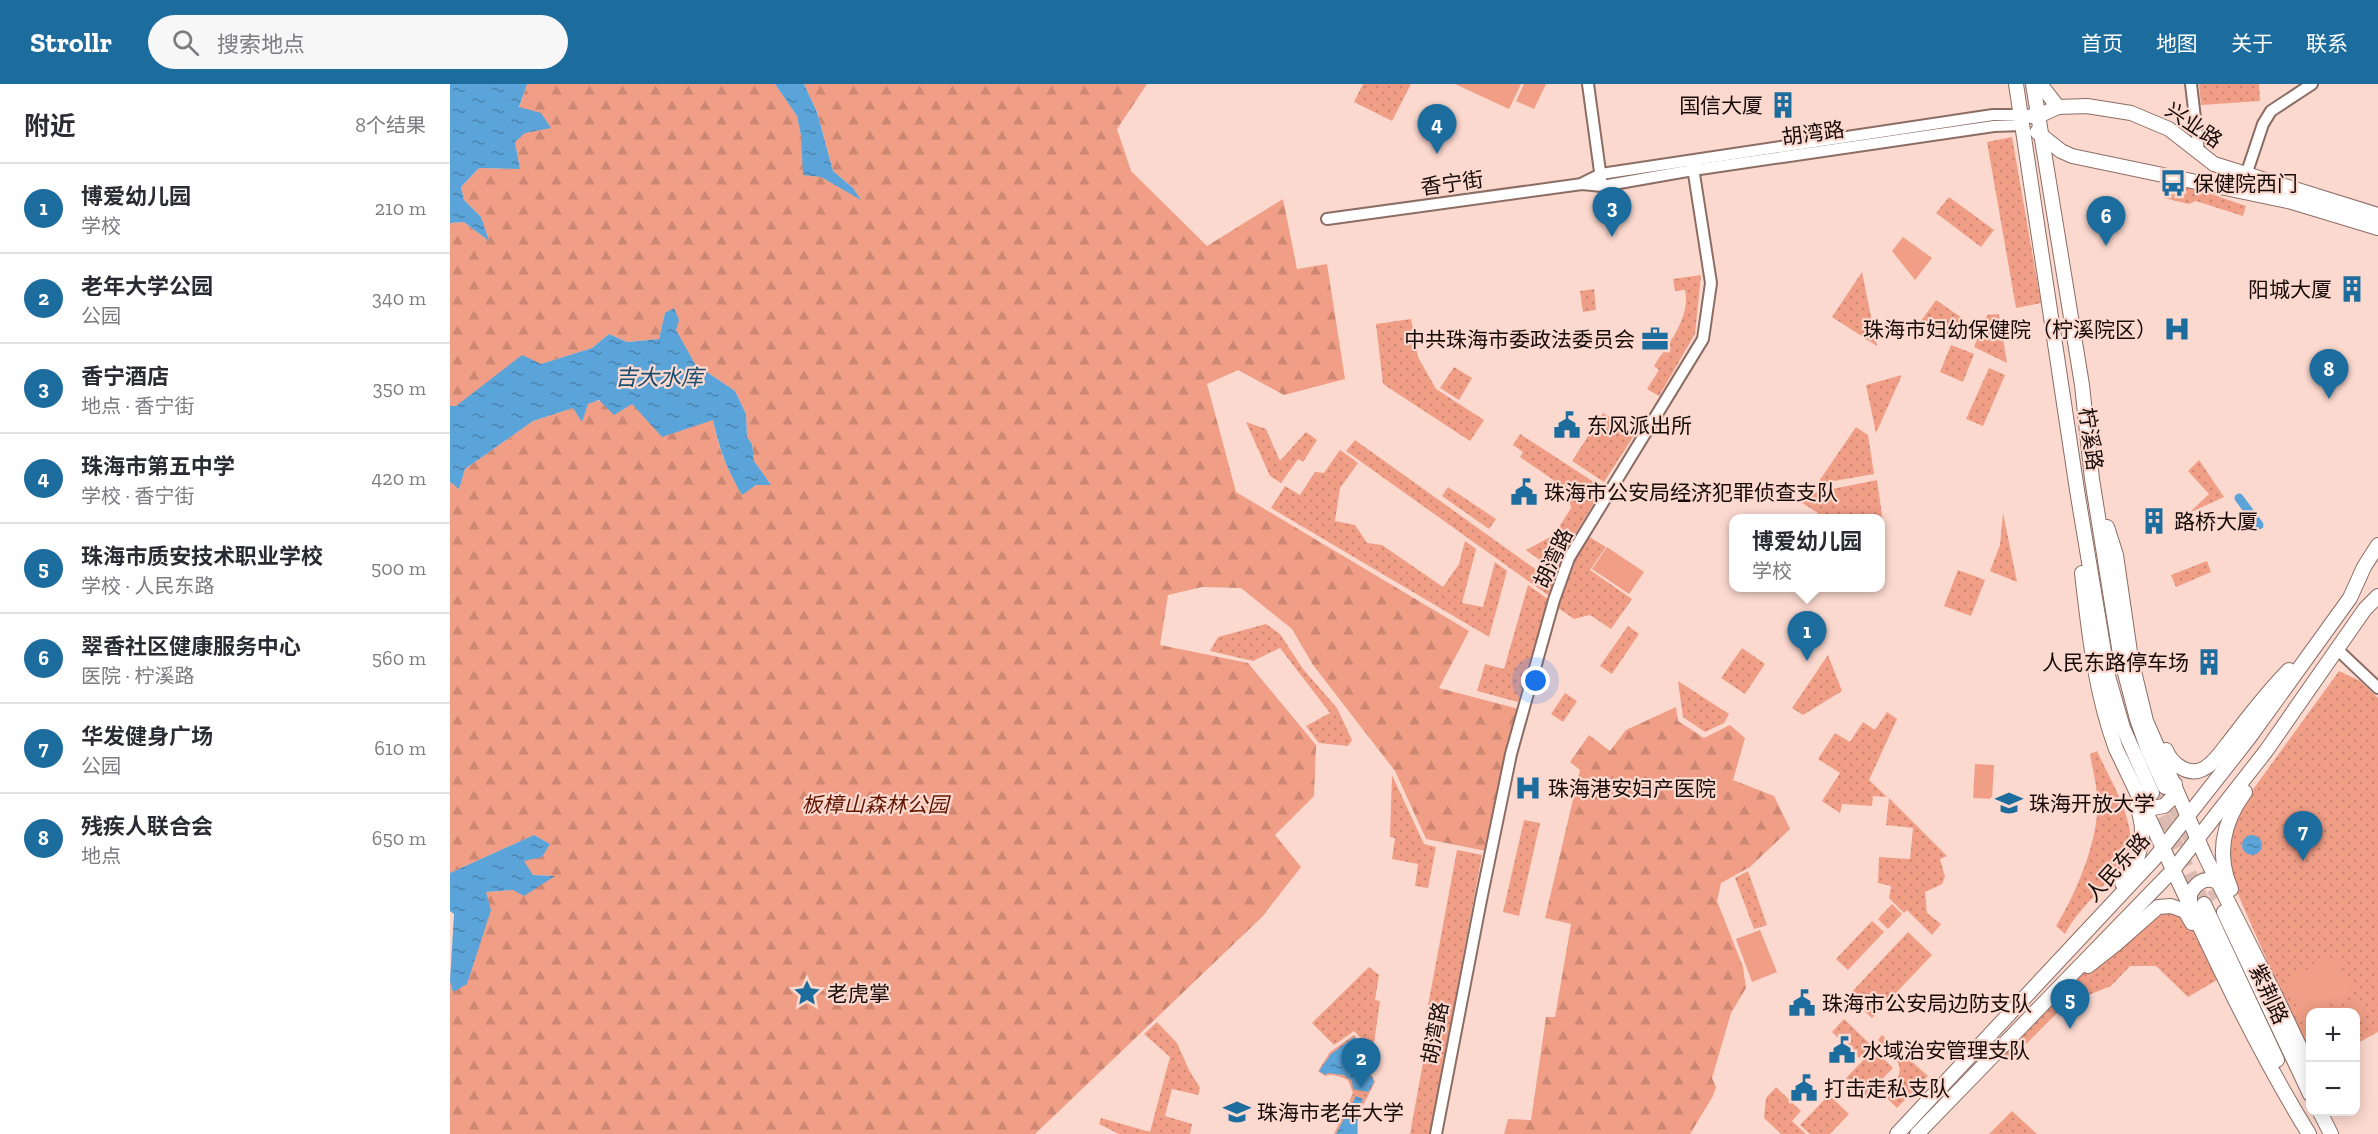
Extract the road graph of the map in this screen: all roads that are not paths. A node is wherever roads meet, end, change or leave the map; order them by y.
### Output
1 (1588, 84) edge
2 (2016, 84) edge
3 (2033, 84) edge
4 (2040, 84) edge
5 (2191, 84) edge
6 (2312, 84) edge
7 (2058, 107) junction
8 (2038, 116) junction
9 (2021, 120) junction
10 (2041, 134) junction
11 (2061, 151) junction
12 (2199, 153) junction
13 (1693, 165) junction
14 (1600, 174) junction
15 (2246, 175) junction
16 (1582, 184) junction
17 (1602, 186) junction
18 (2050, 193) junction
19 (2378, 215) edge
20 (1327, 219) dead end
21 (2378, 228) edge
22 (2057, 233) junction
23 (2039, 236) junction
24 (2092, 479) junction
25 (2077, 490) junction
26 (2378, 545) edge
27 (2378, 563) edge
28 (2378, 589) edge
29 (2378, 596) edge
30 (2350, 598) junction
31 (2365, 609) junction
32 (2320, 638) junction
33 (2336, 652) junction
34 (2131, 659) junction
35 (2378, 688) edge
36 (2249, 738) junction
37 (2116, 749) junction
38 (2266, 751) junction
39 (2170, 785) junction
40 (2147, 796) junction
41 (2188, 816) junction
42 (2198, 838) junction
43 (2163, 846) junction
44 (2174, 870) junction
45 (2220, 891) junction
46 (2198, 906) junction
47 (2084, 935) junction
48 (2095, 949) junction
49 (2063, 985) junction
50 (2277, 999) junction
51 (2256, 1041) junction
52 (2306, 1062) edge
53 (2306, 1085) edge
54 (2322, 1116) edge
55 (2326, 1116) edge
56 (1436, 1134) edge
57 (1897, 1134) edge
58 (1917, 1134) edge
59 (2310, 1134) edge
60 (2333, 1134) edge

1 - 14 street
2 - 9 main road, 柠溪路
3 - 8 main road, 柠溪路
4 - 7 main road
5 - 12 street
6 - 15 street
7 - 8 main road, 兴业路
7 - 12 main road, 兴业路
8 - 9 main road, 兴业路
8 - 10 main road, 柠溪路
9 - 10 main road
9 - 13 street, 胡湾路
9 - 23 main road, 柠溪路
10 - 11 main road
10 - 18 main road, 柠溪路
11 - 18 main road
11 - 21 main road
12 - 15 main road, 兴业路
13 - 14 street, 香宁街
13 - 17 street, 香宁街
13 - 56 street, 胡湾路
14 - 16 street, 香宁街
14 - 17 street
15 - 19 main road, 兴业路
16 - 17 street, 香宁街
16 - 20 street, 香宁街
18 - 22 main road, 柠溪路
22 - 23 main road
22 - 24 main road, 柠溪路
23 - 25 main road, 柠溪路
24 - 34 main road
24 - 39 main road, 柠溪路
25 - 37 main road
25 - 40 main road, 柠溪路
26 - 30 main road, 人民东路
27 - 30 main road
28 - 31 main road
29 - 31 main road, 人民东路
30 - 32 main road, 人民东路
31 - 33 main road, 人民东路
32 - 34 main road
32 - 36 main road, 人民东路
33 - 35 street
33 - 38 main road, 人民东路
33 - 50 main road
34 - 39 main road
36 - 38 main road
36 - 41 main road, 人民东路
37 - 40 main road
37 - 47 main road
38 - 42 main road, 人民东路
39 - 40 main road
39 - 41 main road
40 - 43 main road
41 - 42 main road
41 - 43 main road, 人民东路
42 - 44 main road, 人民东路
42 - 45 main road
43 - 44 main road
43 - 47 main road, 人民东路
44 - 46 main road
44 - 48 main road, 人民东路
45 - 46 main road
45 - 50 main road
45 - 53 main road, 紫荆路
46 - 51 main road
46 - 59 main road, 紫荆路
47 - 48 main road
47 - 57 main road, 人民东路
48 - 49 main road, 人民东路
49 - 51 main road
49 - 58 main road, 人民东路
50 - 52 main road
51 - 59 main road
54 - 60 main road
55 - 60 main road

